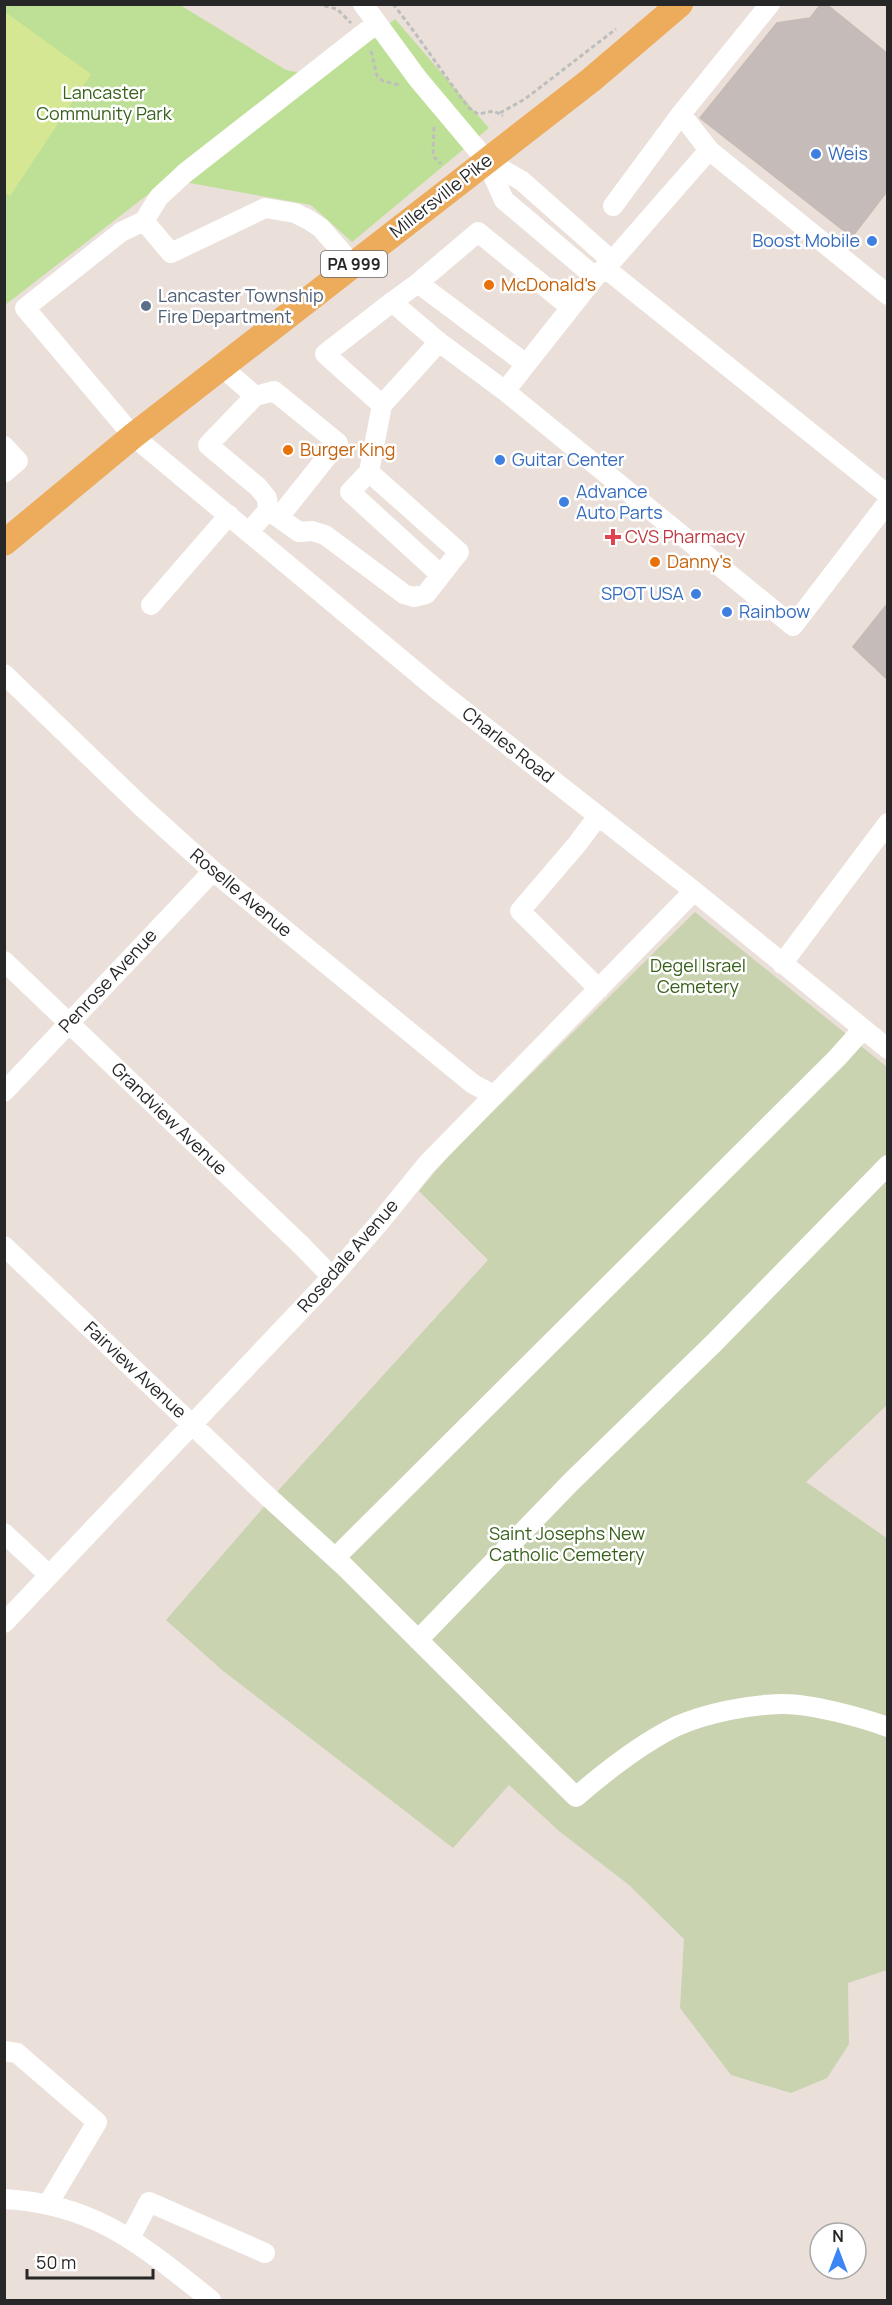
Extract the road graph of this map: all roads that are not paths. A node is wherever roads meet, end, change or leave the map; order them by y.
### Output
1 (363, 4) edge
2 (680, 4) edge
3 (770, 4) edge
4 (377, 23) junction
5 (681, 114) junction
6 (709, 150) junction
7 (486, 160) junction
8 (613, 206) dead end
9 (144, 221) junction
10 (353, 265) junction
11 (604, 268) junction
12 (418, 283) junction
13 (888, 295) edge
14 (392, 302) junction
15 (570, 308) junction
16 (439, 342) junction
17 (526, 364) junction
18 (222, 367) junction
19 (505, 391) junction
20 (255, 396) junction
21 (382, 405) junction
22 (133, 436) junction
23 (4, 446) edge
24 (369, 472) junction
25 (4, 473) edge
26 (888, 495) edge
27 (888, 501) edge
28 (273, 513) junction
29 (229, 515) junction
30 (249, 532) junction
31 (4, 543) edge
32 (441, 575) junction
33 (151, 605) dead end
34 (4, 674) edge
35 (598, 816) junction
36 (888, 823) edge
37 (213, 871) junction
38 (694, 891) junction
39 (4, 961) edge
40 (782, 964) junction
41 (599, 989) junction
42 (69, 1024) junction
43 (863, 1029) junction
44 (885, 1040) edge
45 (4, 1092) edge
46 (494, 1095) junction
47 (888, 1165) edge
48 (4, 1246) edge
49 (332, 1277) junction
50 (192, 1425) junction
51 (4, 1533) edge
52 (335, 1558) junction
53 (48, 1574) junction
54 (4, 1623) edge
55 (418, 1640) junction
56 (888, 1727) edge
57 (4, 2051) edge
58 (4, 2199) edge
59 (48, 2204) junction
60 (130, 2238) junction
61 (265, 2253) dead end
62 (211, 2301) edge

1 - 4 street
2 - 7 main road, Millersville Pike / PA 999
3 - 5 street
4 - 7 street
4 - 9 street
5 - 6 street
5 - 8 street
6 - 11 street
6 - 13 street
7 - 10 main road, Millersville Pike / PA 999
7 - 11 street
9 - 10 street
9 - 22 street, Charles Road
10 - 18 main road, Millersville Pike / PA 999
11 - 15 street
11 - 26 street
12 - 14 street
12 - 15 street
12 - 17 street
14 - 16 street
14 - 21 street
15 - 17 street
16 - 19 street
16 - 21 street
17 - 19 street
18 - 20 street
18 - 22 main road, Millersville Pike / PA 999
19 - 27 street
20 - 28 street
20 - 28 street
21 - 24 street
22 - 29 street, Charles Road
22 - 31 main road, Millersville Pike / PA 999
23 - 25 street
24 - 32 street
24 - 32 street
28 - 30 street
28 - 32 street
29 - 30 street, Charles Road
29 - 33 street
30 - 35 street, Charles Road
34 - 37 street, Roselle Avenue
35 - 38 street, Charles Road
35 - 41 street
36 - 40 street
37 - 42 street, Penrose Avenue
37 - 46 street, Roselle Avenue
38 - 40 street, Charles Road
38 - 41 street, Rosedale Avenue
39 - 42 street, Grandview Avenue
40 - 43 street, Charles Road
41 - 46 street, Rosedale Avenue
42 - 45 street, Penrose Avenue
42 - 49 street, Grandview Avenue
43 - 44 street, Charles Road
43 - 52 street
46 - 49 street, Rosedale Avenue
47 - 55 street
48 - 50 street, Fairview Avenue
49 - 50 street, Rosedale Avenue
50 - 52 street, Fairview Avenue
50 - 53 street, Rosedale Avenue
51 - 53 street
52 - 55 street, Fairview Avenue
53 - 54 street, Rosedale Avenue
55 - 56 street, Fairview Avenue
57 - 59 street
58 - 59 street
59 - 60 street
60 - 61 street
60 - 62 street

